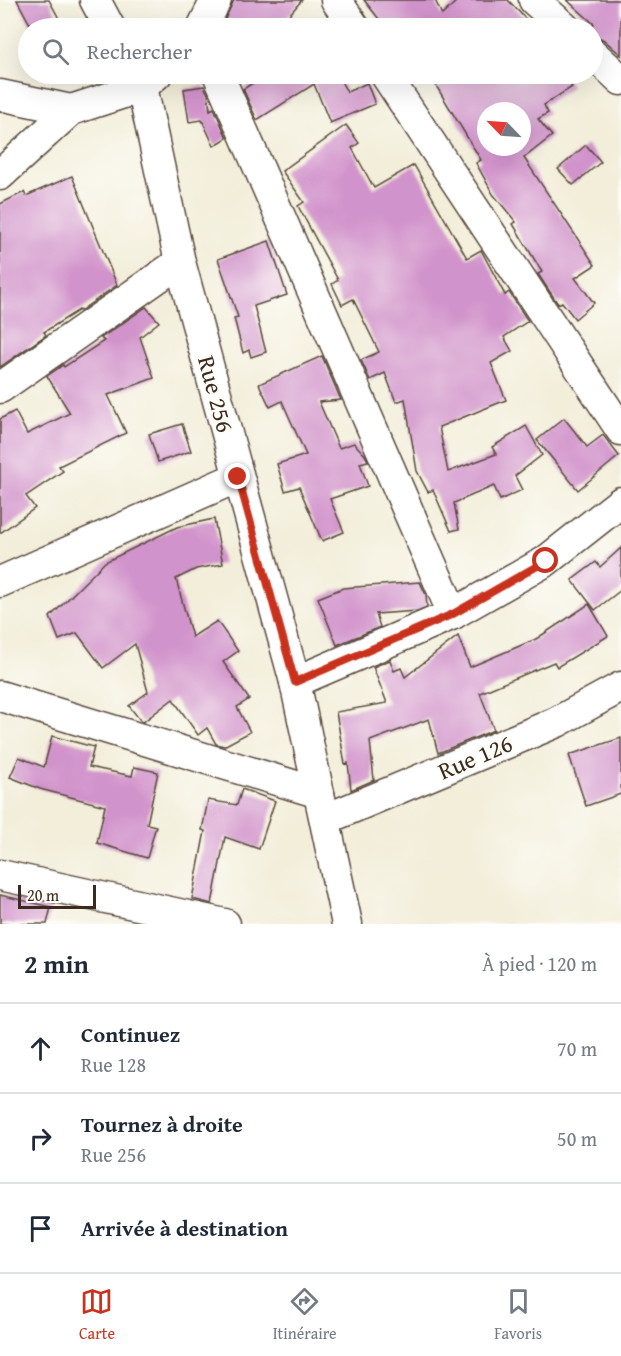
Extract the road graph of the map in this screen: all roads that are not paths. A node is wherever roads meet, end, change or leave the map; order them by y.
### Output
1 (95, 0) edge
2 (216, 0) edge
3 (337, 0) edge
4 (534, 0) edge
5 (105, 18) edge
6 (207, 18) edge
7 (349, 18) edge
8 (554, 18) edge
9 (603, 64) edge
10 (621, 80) edge
11 (130, 84) edge
12 (145, 84) edge
13 (222, 84) edge
14 (392, 84) edge
15 (0, 95) edge
16 (71, 110) junction
17 (0, 175) edge
18 (180, 262) junction
19 (0, 388) edge
20 (621, 430) edge
21 (238, 477) junction
22 (621, 502) edge
23 (0, 582) edge
24 (453, 614) junction
25 (295, 682) junction
26 (621, 687) edge
27 (0, 696) edge
28 (322, 806) junction
29 (0, 875) edge
30 (225, 924) edge
31 (347, 924) edge

1 - 5 street
2 - 6 street
3 - 7 street
4 - 8 street
9 - 10 street
11 - 16 street
12 - 18 street, Rue 256
13 - 24 street
14 - 20 street
15 - 16 street
16 - 17 street
18 - 19 street
18 - 21 street, Rue 256
21 - 23 street
21 - 25 street, Rue 256
22 - 24 street
24 - 25 street
25 - 28 street, Rue 256
26 - 28 street, Rue 126
27 - 28 street
28 - 31 street, Rue 256
29 - 30 street

